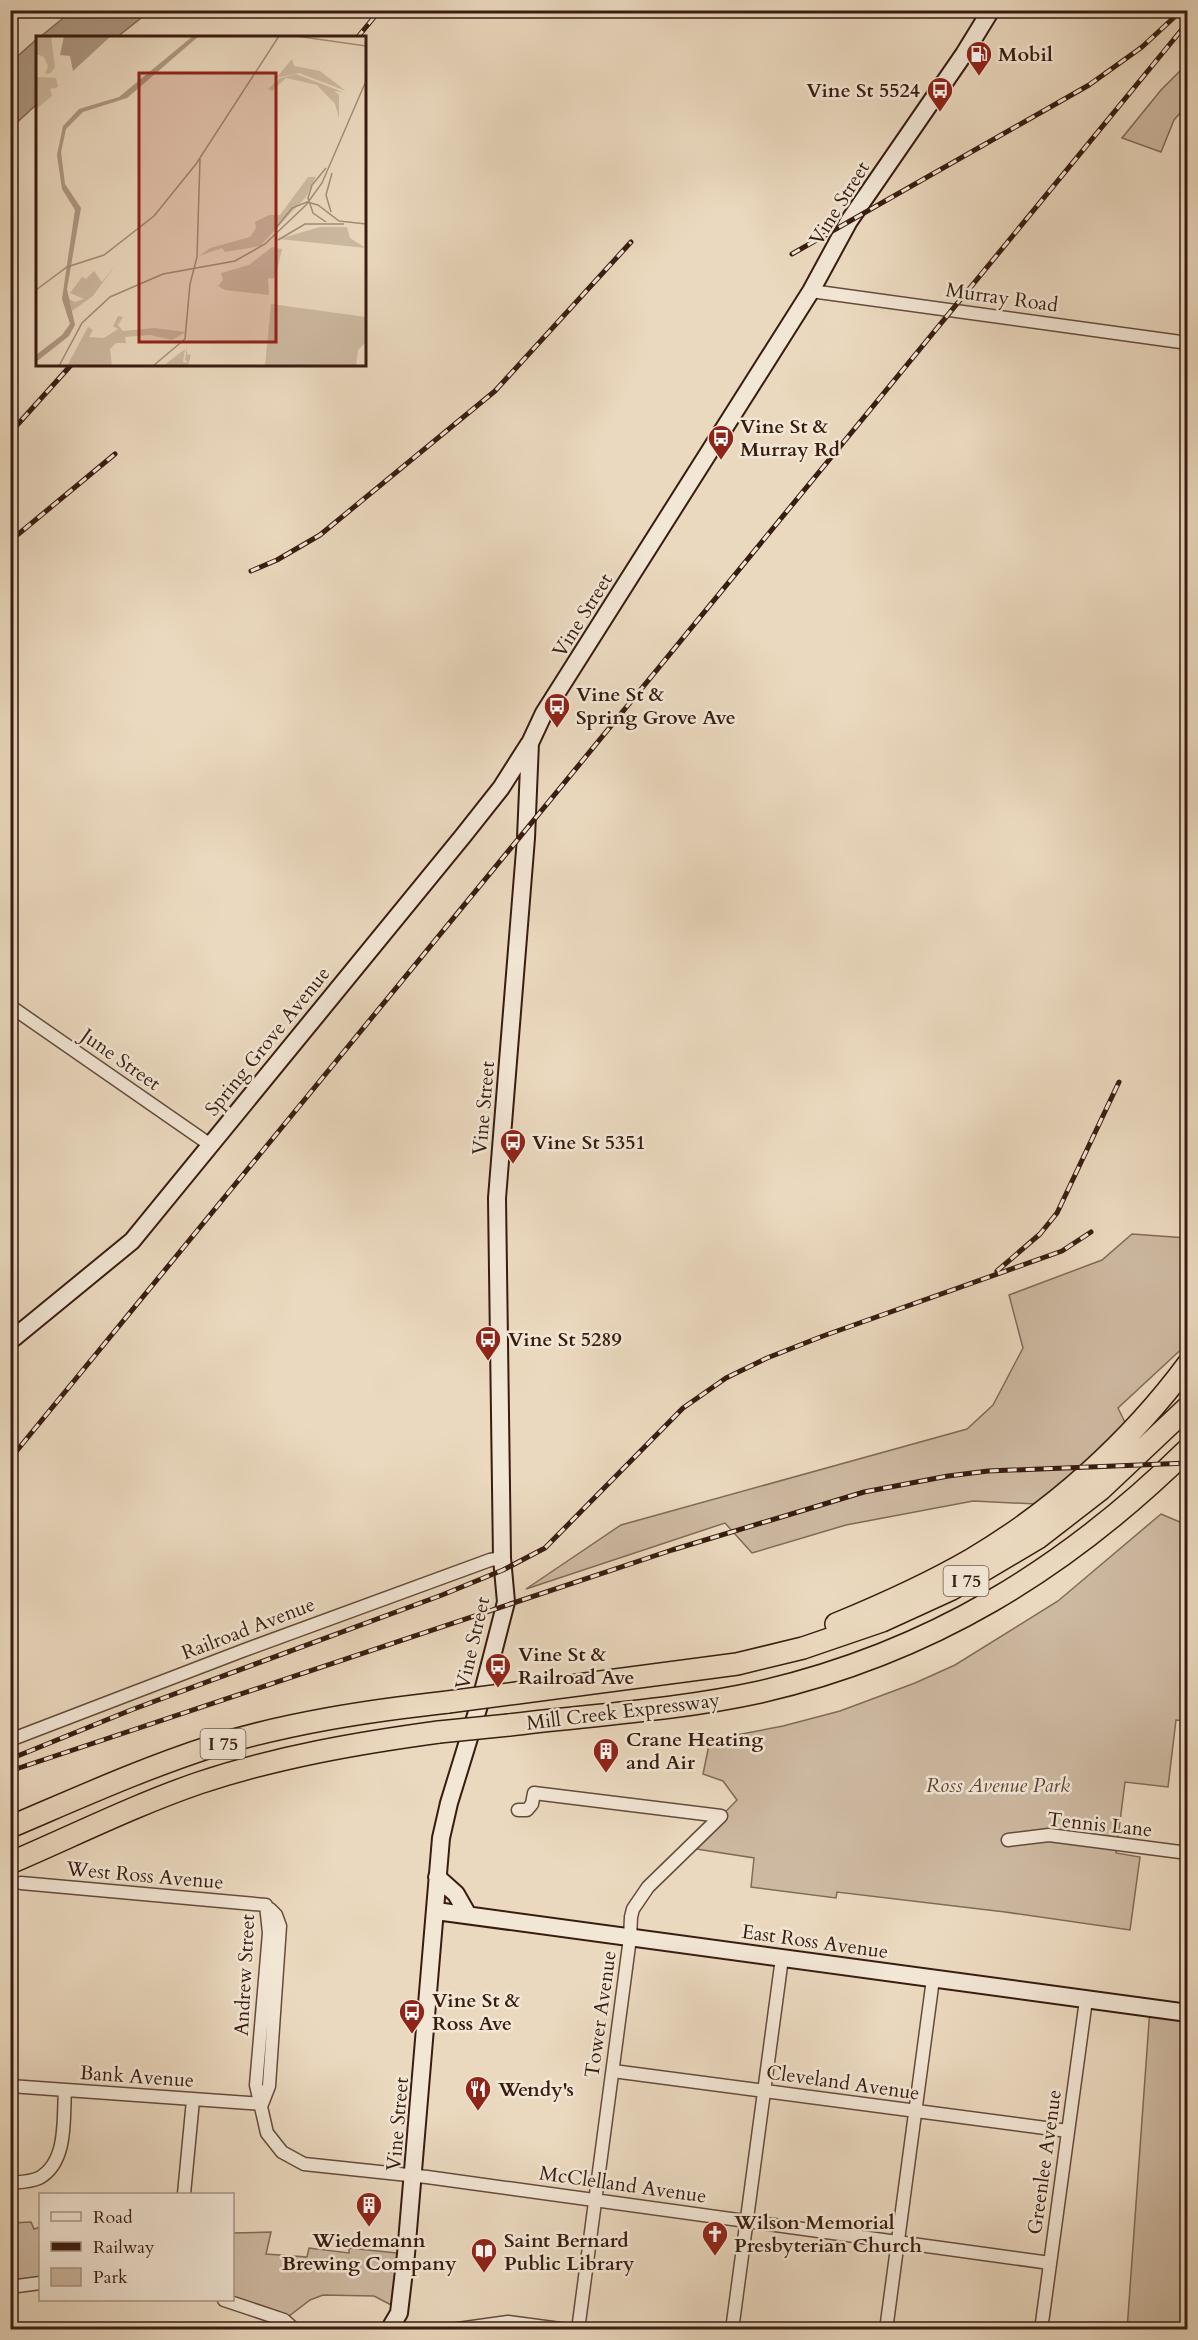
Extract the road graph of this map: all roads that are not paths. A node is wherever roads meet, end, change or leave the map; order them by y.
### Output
1 (991, 10) edge
2 (811, 291) junction
3 (1188, 343) edge
4 (530, 743) junction
5 (10, 1006) edge
6 (209, 1144) junction
7 (10, 1341) edge
8 (1188, 1364) edge
9 (1188, 1407) edge
10 (1188, 1449) edge
11 (1188, 1464) edge
12 (1160, 1476) junction
13 (502, 1558) junction
14 (700, 1669) junction
15 (10, 1740) edge
16 (518, 1810) dead end
17 (10, 1827) edge
18 (1008, 1840) dead end
19 (1188, 1853) edge
20 (10, 1863) edge
21 (437, 1877) junction
22 (21, 1883) dead end
23 (266, 1905) joint
24 (436, 1911) junction
25 (468, 1916) junction
26 (630, 1938) junction
27 (782, 1958) junction
28 (933, 1979) junction
29 (1086, 2000) junction
30 (1188, 2013) edge
31 (613, 2071) junction
32 (10, 2086) edge
33 (65, 2090) junction
34 (764, 2091) junction
35 (193, 2100) junction
36 (262, 2104) junction
37 (916, 2111) junction
38 (1068, 2131) junction
39 (413, 2176) junction
40 (10, 2183) edge
41 (184, 2193) edge
42 (594, 2200) junction
43 (747, 2220) junction
44 (897, 2242) junction
45 (1050, 2263) junction
46 (39, 2283) edge
47 (10, 2287) edge
48 (227, 2301) edge
49 (396, 2328) edge
50 (295, 2330) edge
51 (451, 2330) edge
52 (568, 2330) edge
53 (578, 2330) edge
54 (732, 2330) edge
55 (886, 2330) edge
56 (1041, 2330) edge

1 - 2 main road, Vine Street
2 - 3 street, Murray Road
2 - 4 main road, Vine Street
4 - 6 main road, Spring Grove Avenue
4 - 13 main road, Vine Street
5 - 6 street, June Street
6 - 7 main road, Spring Grove Avenue
8 - 14 highway
9 - 14 highway, Mill Creek Expressway / I 75
10 - 12 highway, Mill Creek Expressway / I 75
11 - 12 highway
12 - 20 highway, Mill Creek Expressway / I 75, bridge
13 - 15 street, Railroad Avenue
13 - 21 main road, Vine Street
14 - 17 highway, Mill Creek Expressway / I 75, bridge
16 - 26 street, Tower Avenue
18 - 19 street, Tennis Lane
21 - 24 main road, Vine Street
21 - 25 main road
22 - 23 street, West Ross Avenue
23 - 36 street, Andrew Street
24 - 25 main road, East Ross Avenue
24 - 39 main road, Vine Street
25 - 26 main road, East Ross Avenue
26 - 27 main road, East Ross Avenue
26 - 31 street, Tower Avenue
27 - 28 main road, East Ross Avenue
27 - 34 street
28 - 29 main road, East Ross Avenue
28 - 37 street
29 - 30 main road, East Ross Avenue
29 - 38 street, Greenlee Avenue
31 - 34 street, Cleveland Avenue
31 - 42 street, Tower Avenue
32 - 33 street, Bank Avenue
33 - 35 street, Bank Avenue
33 - 40 street
34 - 37 street, Cleveland Avenue
34 - 43 street
35 - 36 street, Bank Avenue
35 - 41 street
36 - 39 street, McClelland Avenue
37 - 38 street, Cleveland Avenue
37 - 44 street
38 - 45 street, Greenlee Avenue
39 - 42 street, McClelland Avenue
39 - 49 main road, Vine Street
42 - 43 street, McClelland Avenue
42 - 53 street, Tower Avenue
43 - 44 street, McClelland Avenue
43 - 54 street
44 - 45 street, McClelland Avenue
44 - 55 street
45 - 56 street, Greenlee Avenue
46 - 47 street
48 - 50 street
51 - 52 street

